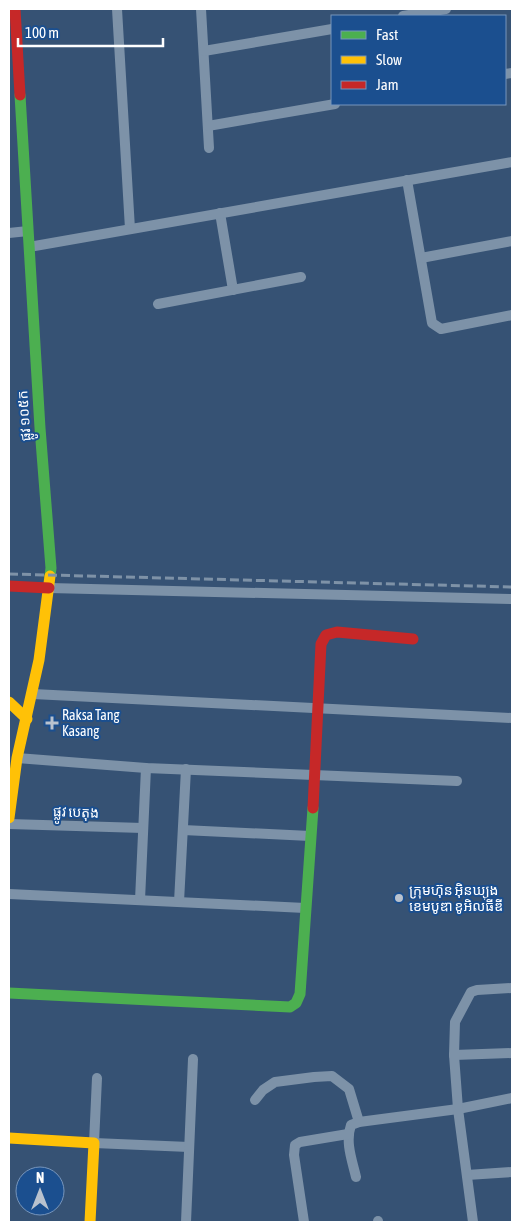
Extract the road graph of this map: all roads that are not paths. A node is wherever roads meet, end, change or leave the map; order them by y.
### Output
1 (15, 9) edge
2 (117, 9) edge
3 (201, 9) edge
4 (446, 9) edge
5 (409, 15) edge
6 (12, 25) edge
7 (331, 29) edge
8 (204, 51) junction
9 (331, 105) edge
10 (208, 126) junction
11 (209, 148) dead end
12 (512, 162) edge
13 (407, 180) junction
14 (220, 213) junction
15 (130, 229) junction
16 (28, 232) junction
17 (9, 233) edge
18 (512, 241) edge
19 (29, 247) junction
20 (421, 258) junction
21 (301, 277) dead end
22 (233, 290) junction
23 (158, 304) dead end
24 (512, 315) edge
25 (9, 586) edge
26 (49, 588) junction
27 (512, 599) edge
28 (412, 639) dead end
29 (33, 694) junction
30 (9, 702) edge
31 (317, 708) junction
32 (512, 718) edge
33 (27, 719) junction
34 (17, 758) junction
35 (146, 768) junction
36 (186, 769) junction
37 (315, 775) junction
38 (457, 781) dead end
39 (9, 818) edge
40 (9, 824) edge
41 (143, 828) junction
42 (183, 830) junction
43 (310, 836) junction
44 (9, 894) edge
45 (140, 900) junction
46 (179, 902) junction
47 (305, 908) junction
48 (512, 988) edge
49 (9, 993) edge
50 (512, 1054) edge
51 (454, 1055) junction
52 (193, 1059) dead end
53 (97, 1078) dead end
54 (512, 1098) edge
55 (255, 1100) dead end
56 (458, 1109) junction
57 (359, 1122) junction
58 (348, 1134) junction
59 (9, 1138) edge
60 (94, 1143) junction
61 (189, 1147) junction
62 (512, 1172) edge
63 (467, 1175) junction
64 (356, 1177) dead end
65 (90, 1222) edge
66 (186, 1222) edge
67 (304, 1222) edge
68 (473, 1222) edge

1 - 6 street, ផ្លូវ ១០៥ក
2 - 15 street
3 - 8 street
4 - 5 street
6 - 16 street, ផ្លូវ ១០៥ក
7 - 8 street
8 - 10 street
9 - 10 street
10 - 11 street
12 - 13 street
13 - 14 street
13 - 20 street
14 - 15 street
14 - 22 street
15 - 19 street
16 - 17 street
16 - 19 street, ផ្លូវ ១០៥ក
18 - 20 street
19 - 26 street, ផ្លូវ ១០៥ក
20 - 24 street
21 - 22 street
22 - 23 street
25 - 26 street
26 - 27 street
26 - 29 street, ផ្លូវ ១០៥ក
28 - 31 street
29 - 31 street
29 - 33 street, ផ្លូវ ១០៥ក
30 - 33 street
31 - 32 street
31 - 37 street
33 - 34 street, ផ្លូវ ១០៥ក
34 - 35 street
34 - 39 street, ផ្លូវ ១០៥ក
35 - 36 street
35 - 41 street
36 - 37 street
36 - 42 street
37 - 38 street
37 - 43 street
40 - 41 street, ផ្លូវ បេតុង
41 - 45 street
42 - 43 street
42 - 46 street
43 - 47 street
44 - 45 street
45 - 46 street
46 - 47 street
47 - 49 street
48 - 51 street
50 - 51 street
51 - 56 street
52 - 61 street
53 - 60 street
54 - 56 street
55 - 57 street
56 - 57 street
56 - 63 street
57 - 58 street
58 - 64 street
58 - 67 street
59 - 60 street
60 - 61 street
60 - 65 street
61 - 66 street
62 - 63 street
63 - 68 street

